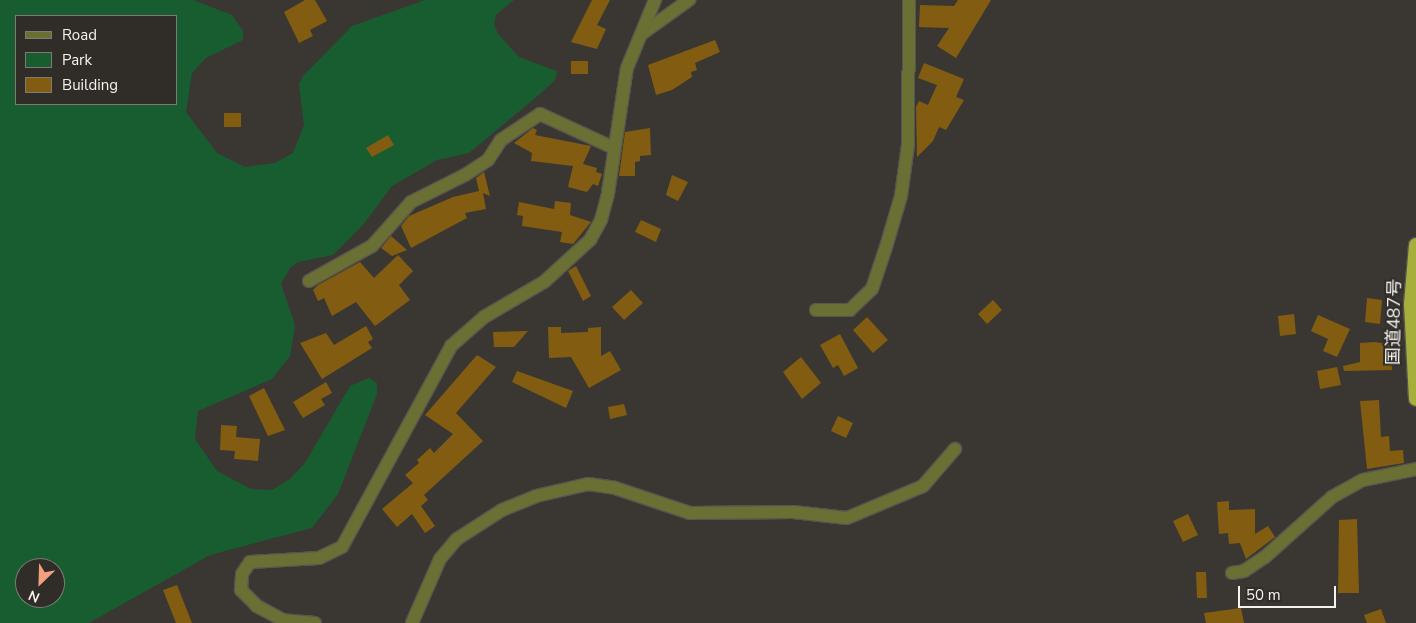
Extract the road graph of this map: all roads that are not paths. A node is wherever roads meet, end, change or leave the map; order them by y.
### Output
1 (655, 0) edge
2 (689, 0) edge
3 (908, 0) edge
4 (642, 35) junction
5 (614, 148) junction
6 (1416, 245) edge
7 (309, 281) dead end
8 (816, 310) dead end
9 (1416, 399) edge
10 (955, 449) dead end
11 (1416, 469) edge
12 (1232, 573) dead end
13 (315, 623) edge
14 (412, 623) edge

1 - 4 street
2 - 4 street
3 - 8 street
4 - 5 street
5 - 7 street
5 - 13 street
6 - 9 highway, 国道487号
10 - 14 street
11 - 12 street

